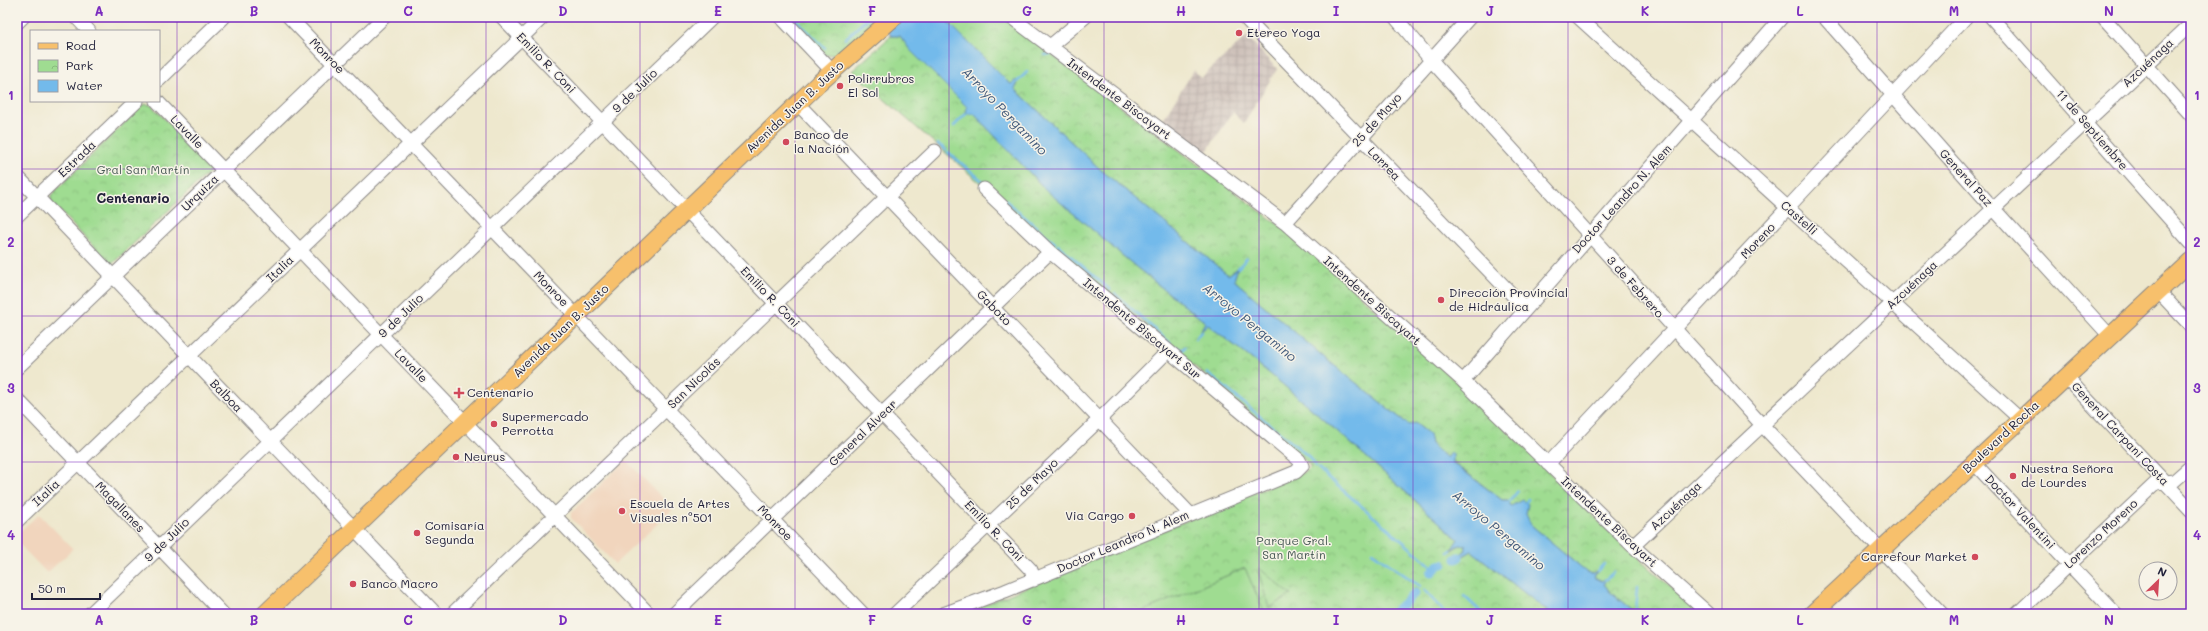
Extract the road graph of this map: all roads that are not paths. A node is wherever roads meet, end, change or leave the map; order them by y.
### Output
1 (23, 17) edge
2 (76, 17) edge
3 (224, 17) edge
4 (289, 17) edge
5 (384, 17) edge
6 (502, 17) edge
7 (543, 17) edge
8 (712, 17) edge
9 (781, 17) edge
10 (894, 17) edge
11 (1011, 17) edge
12 (1085, 17) edge
13 (1244, 17) edge
14 (1395, 17) edge
15 (1470, 17) edge
16 (1578, 17) edge
17 (1782, 17) edge
18 (1824, 17) edge
19 (1966, 17) edge
20 (1991, 17) edge
21 (2103, 17) edge
22 (17, 23) edge
23 (2191, 24) edge
24 (88, 30) edge
25 (522, 38) junction
26 (1049, 47) junction
27 (1431, 60) junction
28 (335, 64) junction
29 (2146, 65) junction
30 (832, 71) junction
31 (160, 79) edge
32 (1893, 96) junction
33 (136, 102) edge
34 (158, 102) edge
35 (798, 104) junction
36 (2191, 115) edge
37 (1692, 121) junction
38 (602, 122) junction
39 (2085, 122) junction
40 (1360, 138) junction
41 (411, 144) junction
42 (935, 150) dead end
43 (223, 170) junction
44 (17, 176) edge
45 (984, 189) dead end
46 (37, 197) junction
47 (887, 197) junction
48 (1788, 208) junction
49 (1993, 208) junction
50 (687, 210) junction
51 (17, 216) edge
52 (1285, 223) junction
53 (492, 228) junction
54 (1589, 236) junction
55 (2191, 243) edge
56 (299, 251) junction
57 (1050, 252) junction
58 (2191, 261) edge
59 (113, 276) junction
60 (2158, 292) junction
61 (776, 303) junction
62 (1893, 303) junction
63 (993, 307) junction
64 (1526, 309) junction
65 (576, 316) junction
66 (2191, 326) edge
67 (1674, 330) junction
68 (380, 335) junction
69 (2110, 336) junction
70 (1168, 351) junction
71 (189, 357) junction
72 (17, 368) edge
73 (2066, 377) junction
74 (1463, 381) junction
75 (17, 399) edge
76 (666, 409) junction
77 (883, 414) junction
78 (1100, 419) junction
79 (2020, 419) junction
80 (465, 422) junction
81 (1762, 425) junction
82 (270, 441) junction
83 (78, 463) junction
84 (1974, 463) junction
85 (1548, 464) junction
86 (1302, 466) joint
87 (2191, 466) edge
88 (2166, 482) junction
89 (2191, 510) edge
90 (1190, 514) junction
91 (555, 516) junction
92 (772, 520) junction
93 (17, 521) edge
94 (989, 525) junction
95 (354, 528) junction
96 (1633, 546) junction
97 (160, 548) junction
98 (1882, 549) junction
99 (2070, 564) junction
100 (1034, 580) junction
101 (90, 614) edge
102 (223, 614) edge
103 (265, 614) edge
104 (436, 614) edge
105 (452, 614) edge
106 (649, 614) edge
107 (674, 614) edge
108 (862, 614) edge
109 (895, 614) edge
110 (943, 614) edge
111 (1709, 614) edge
112 (1812, 614) edge
113 (1942, 614) edge
114 (2017, 614) edge
115 (2116, 614) edge

1 - 22 street
2 - 24 street
3 - 31 street
4 - 28 street, Monroe
5 - 28 street, Urquiza
6 - 25 street, Emilio R. Coni
7 - 25 street, Italia
8 - 38 street, 9 de Julio
9 - 30 street
10 - 30 main road, Avenida Juan B. Justo
11 - 26 street, Intendente Biscayart
12 - 26 street
13 - 40 street, Larrea
14 - 27 street, 3 de Febrero
15 - 27 street, 25 de Mayo
16 - 37 street, Castelli
17 - 37 street, Doctor Leandro N. Alem
18 - 32 street, General Paz
19 - 32 street, Moreno
20 - 39 street, 11 de Septiembre
21 - 29 street
23 - 29 street, Azcuénaga
25 - 38 street, Emilio R. Coni
25 - 41 street, Italia
26 - 52 street, Intendente Biscayart
27 - 40 street, 25 de Mayo
27 - 54 street, 3 de Febrero
28 - 41 street, Monroe
28 - 43 street, Urquiza
29 - 36 street
29 - 39 street, Azcuénaga
30 - 35 main road, Avenida Juan B. Justo
32 - 48 street, Moreno
32 - 49 street, General Paz
33 - 46 street, Estrada
34 - 43 street, Lavalle
35 - 47 street, Gaboto
35 - 50 main road, Avenida Juan B. Justo
37 - 48 street, Castelli
37 - 54 street, Doctor Leandro N. Alem
38 - 50 street, Emilio R. Coni
38 - 53 street, 9 de Julio
39 - 49 street, Azcuénaga
39 - 55 street, 11 de Septiembre
40 - 52 street, 25 de Mayo
40 - 64 street, Larrea
41 - 53 street, Monroe
41 - 56 street, Italia
42 - 47 street, San Nicolás
43 - 56 street, Lavalle
43 - 59 street, Urquiza
44 - 46 street, Balboa
45 - 57 street, Intendente Biscayart Sur
46 - 51 street, Estrada
46 - 59 street, Balboa
47 - 61 street, San Nicolás
47 - 63 street, Gaboto
48 - 62 street, Castelli
48 - 67 street, Moreno
49 - 62 street, Azcuénaga
49 - 69 street, General Paz
50 - 61 street, Emilio R. Coni
50 - 65 main road, Avenida Juan B. Justo
52 - 74 street, Intendente Biscayart
53 - 65 street, Monroe
53 - 68 street, 9 de Julio
54 - 64 street, Doctor Leandro N. Alem
54 - 67 street, 3 de Febrero
56 - 68 street, Lavalle
56 - 71 street, Italia
57 - 63 street, General Alvear
57 - 70 street, Intendente Biscayart Sur
58 - 60 main road, Boulevard Rocha
59 - 71 street, Balboa
59 - 72 street, Urquiza
60 - 66 street
60 - 69 main road, Boulevard Rocha
61 - 76 street, San Nicolás
61 - 77 street, Emilio R. Coni
62 - 79 street, Castelli
62 - 81 street, Azcuénaga
63 - 77 street, General Alvear
63 - 78 street, Gaboto
64 - 74 street, Doctor Leandro N. Alem
65 - 76 street, Monroe
65 - 80 main road, Avenida Juan B. Justo
67 - 81 street, 3 de Febrero
67 - 85 street, Moreno
68 - 80 street, Lavalle
68 - 82 street, 9 de Julio
69 - 73 main road, Boulevard Rocha
70 - 78 street, 25 de Mayo
70 - 86 street, Intendente Biscayart Sur
71 - 82 street, Balboa
71 - 83 street, Italia
73 - 79 main road, Boulevard Rocha
73 - 88 street, General Carpani Costa
74 - 85 street, Intendente Biscayart
75 - 83 street, Magallanes
76 - 91 street, San Nicolás
76 - 92 street, Monroe
77 - 92 street, General Alvear
77 - 94 street, Emilio R. Coni
78 - 90 street, Gaboto
78 - 94 street, 25 de Mayo
79 - 84 main road, Boulevard Rocha
80 - 91 street, Lavalle
80 - 95 main road, Avenida Juan B. Justo
81 - 96 street, Azcuénaga
81 - 98 street, 3 de Febrero
82 - 95 street, Balboa
82 - 97 street, 9 de Julio
83 - 93 street, Italia
83 - 97 street, Magallanes
84 - 98 main road, Boulevard Rocha
84 - 99 street, Doctor Valentini
85 - 96 street, Intendente Biscayart
86 - 90 street, Doctor Leandro N. Alem
87 - 88 street, Lorenzo Moreno
88 - 89 street, General Carpani Costa
88 - 99 street, Lorenzo Moreno
90 - 100 street, Doctor Leandro N. Alem
91 - 105 street, San Nicolás
91 - 106 street, Lavalle
92 - 107 street, General Alvear
92 - 108 street, Monroe
94 - 100 street, Emilio R. Coni
94 - 109 street, 25 de Mayo
95 - 103 main road, Avenida Juan B. Justo
95 - 104 street, Balboa
96 - 111 street, Intendente Biscayart
97 - 101 street, 9 de Julio
97 - 102 street, Magallanes
98 - 112 main road, Boulevard Rocha
98 - 113 street, 3 de Febrero
99 - 114 street, Lorenzo Moreno
99 - 115 street, Doctor Valentini
100 - 110 street, Doctor Leandro N. Alem

